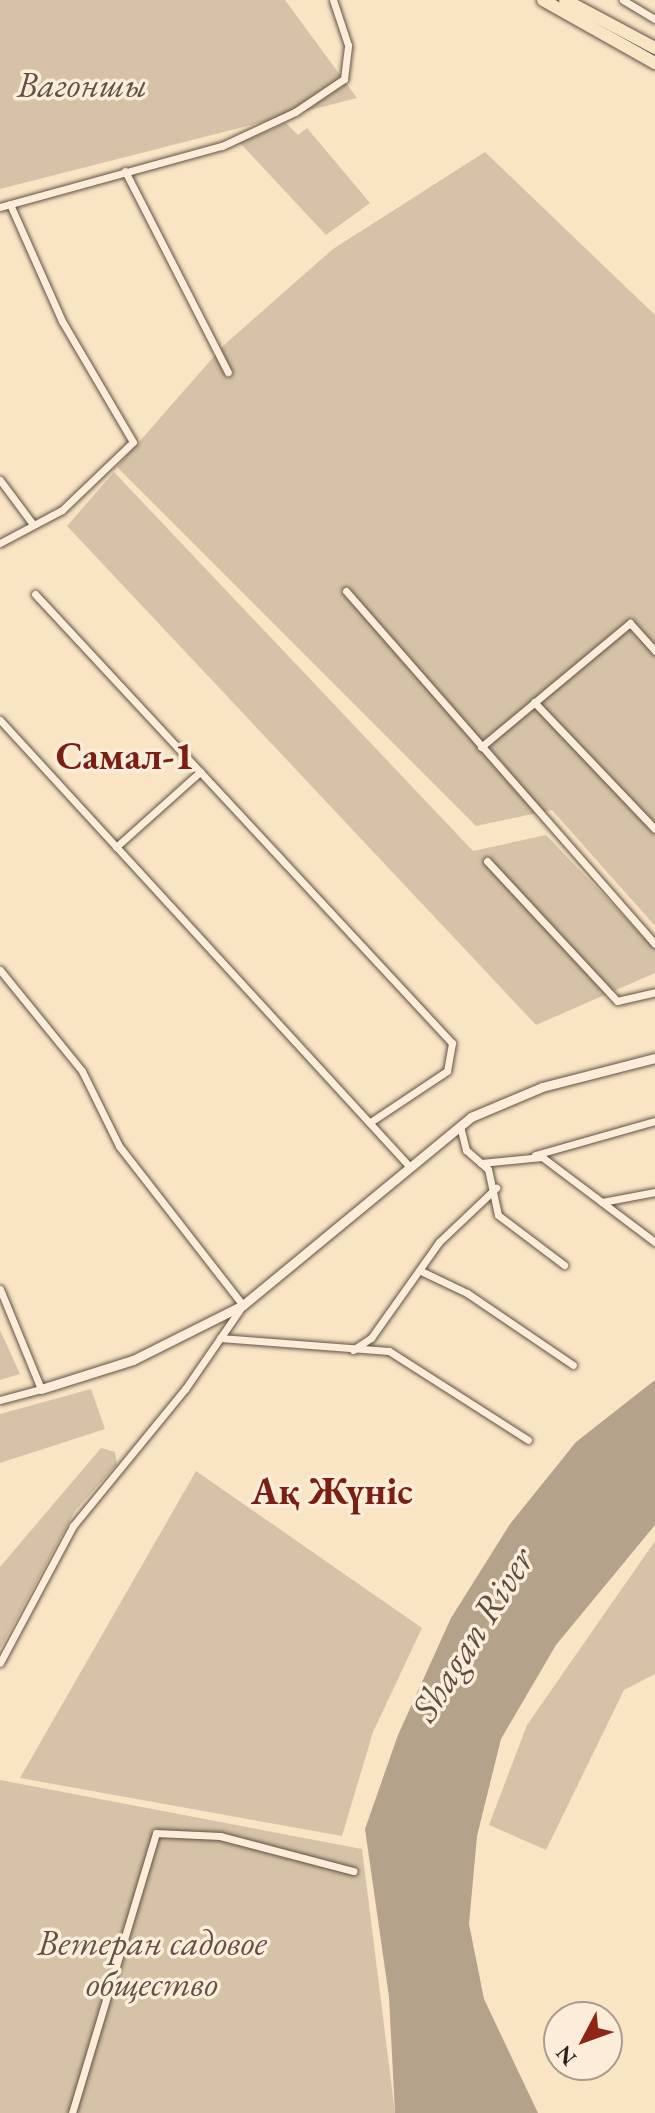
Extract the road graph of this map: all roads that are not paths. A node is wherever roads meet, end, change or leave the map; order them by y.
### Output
1 (333, 0) edge
2 (543, 0) edge
3 (565, 0) edge
4 (623, 0) edge
5 (655, 19) edge
6 (655, 48) edge
7 (655, 63) edge
8 (125, 171) junction
9 (10, 204) junction
10 (0, 207) edge
11 (228, 372) dead end
12 (0, 482) edge
13 (32, 523) junction
14 (0, 543) edge
15 (346, 591) dead end
16 (35, 594) dead end
17 (655, 651) edge
18 (534, 702) junction
19 (0, 720) edge
20 (481, 747) junction
21 (200, 772) junction
22 (655, 829) edge
23 (116, 847) junction
24 (487, 861) dead end
25 (655, 944) edge
26 (0, 970) edge
27 (655, 992) edge
28 (655, 1058) edge
29 (372, 1121) junction
30 (655, 1121) edge
31 (460, 1125) junction
32 (535, 1155) junction
33 (481, 1163) junction
34 (410, 1167) junction
35 (496, 1188) junction
36 (655, 1192) edge
37 (602, 1202) junction
38 (655, 1242) edge
39 (564, 1265) dead end
40 (423, 1272) junction
41 (0, 1289) edge
42 (243, 1305) junction
43 (220, 1338) junction
44 (353, 1350) junction
45 (573, 1365) dead end
46 (41, 1389) junction
47 (0, 1400) edge
48 (528, 1440) dead end
49 (0, 1663) edge
50 (353, 1871) dead end
51 (72, 2113) edge

1 - 8 street
2 - 7 highway
3 - 6 highway
4 - 5 street
8 - 9 street
8 - 11 street
9 - 10 street
9 - 13 street
12 - 13 street
13 - 14 street
15 - 20 street
16 - 21 street
17 - 18 street
18 - 20 street
18 - 22 street
19 - 23 street
20 - 25 street
21 - 23 street
21 - 29 street
23 - 29 street
24 - 27 street
26 - 42 street
28 - 31 street
29 - 34 street
30 - 32 street
31 - 33 street
31 - 34 street
32 - 33 street
32 - 37 street
33 - 35 street
34 - 42 street
35 - 39 street
35 - 40 street
36 - 37 street
37 - 38 street
40 - 44 street
40 - 45 street
41 - 46 street
42 - 43 street
42 - 46 street
43 - 44 street
43 - 49 street
44 - 48 street
46 - 47 street
50 - 51 street

